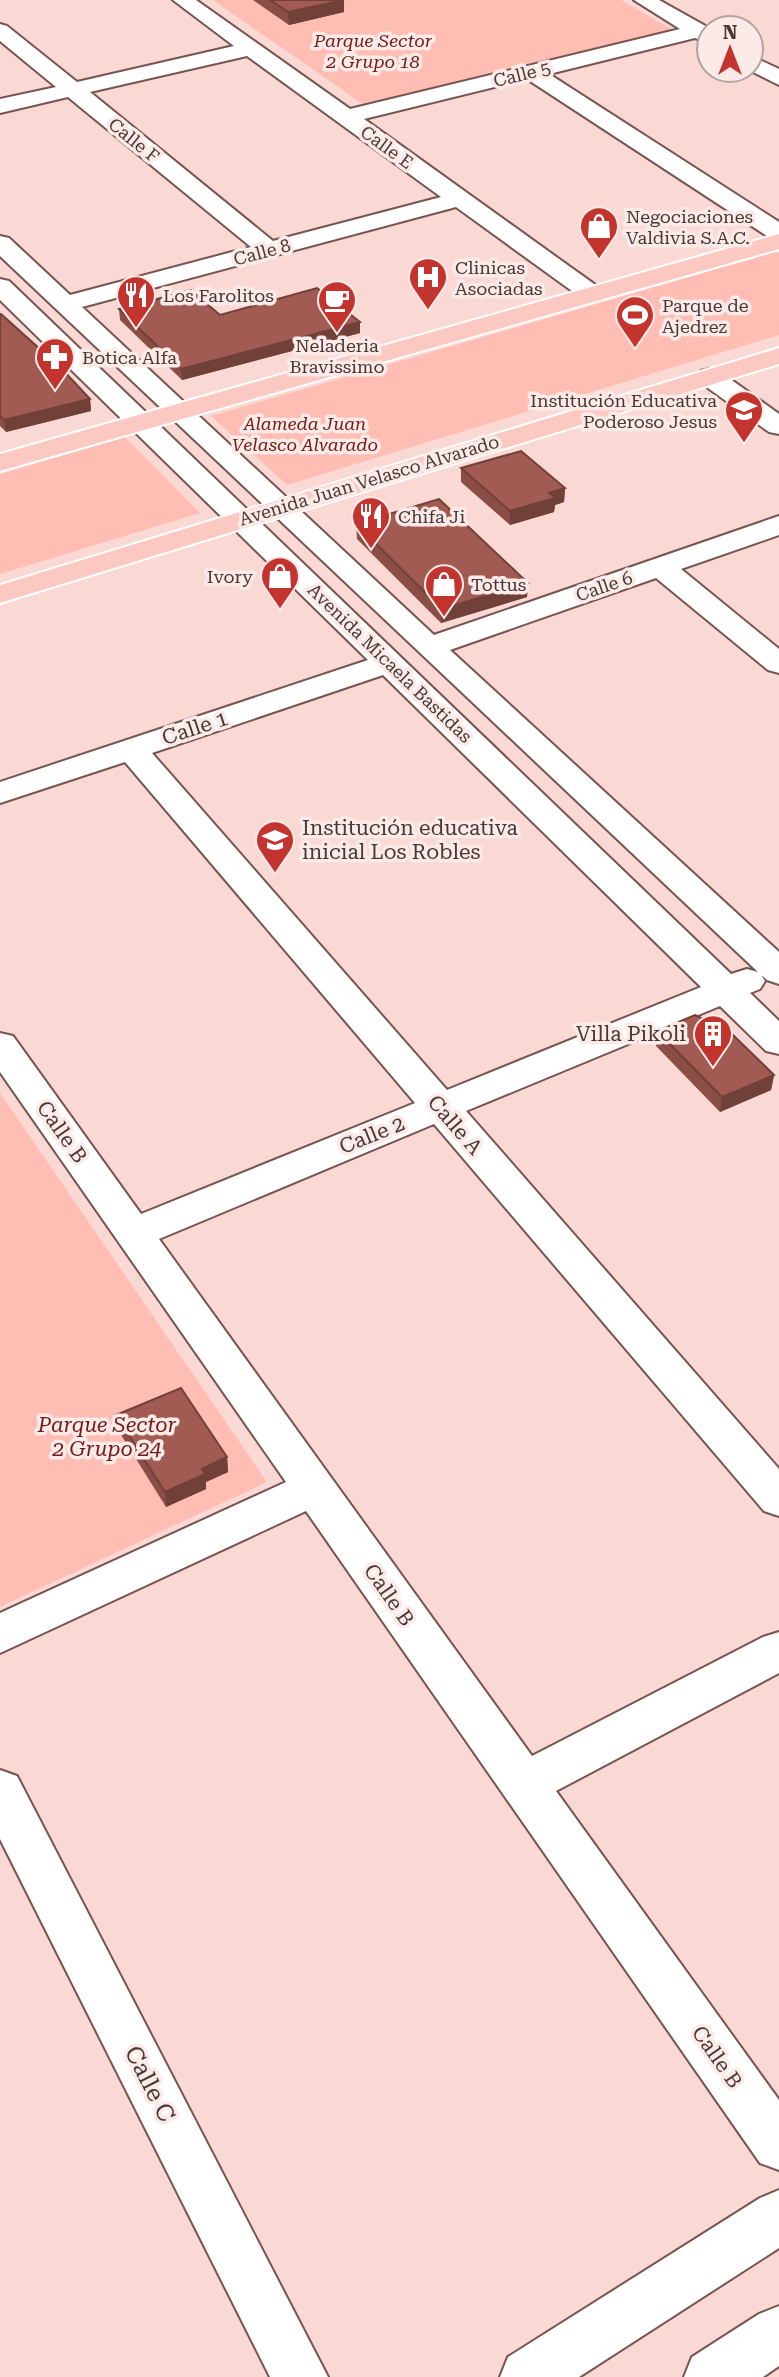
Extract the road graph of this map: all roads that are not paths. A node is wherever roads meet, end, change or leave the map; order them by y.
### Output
1 (183, 0) edge
2 (645, 0) edge
3 (695, 29) edge
4 (0, 30) edge
5 (695, 36) edge
6 (251, 49) junction
7 (531, 72) junction
8 (73, 89) junction
9 (0, 106) edge
10 (346, 117) junction
11 (460, 200) junction
12 (779, 233) edge
13 (779, 241) edge
14 (0, 243) edge
15 (269, 250) junction
16 (0, 286) edge
17 (592, 294) junction
18 (65, 304) junction
19 (15, 317) edge
20 (779, 356) edge
21 (710, 377) junction
22 (177, 412) junction
23 (140, 423) junction
24 (779, 426) edge
25 (0, 463) edge
26 (279, 507) junction
27 (242, 519) junction
28 (779, 525) edge
29 (660, 566) junction
30 (0, 594) edge
31 (429, 647) junction
32 (390, 663) junction
33 (779, 664) edge
34 (132, 750) junction
35 (0, 793) edge
36 (778, 970) edge
37 (726, 990) junction
38 (779, 1042) edge
39 (0, 1045) edge
40 (439, 1108) junction
41 (134, 1233) junction
42 (314, 1488) junction
43 (779, 1499) edge
44 (0, 1634) edge
45 (779, 1651) edge
46 (524, 1784) junction
47 (0, 1791) edge
48 (779, 2144) edge
49 (779, 2217) edge
50 (779, 2334) edge
51 (300, 2377) edge
52 (528, 2377) edge
53 (712, 2377) edge

1 - 6 street, Calle E
2 - 3 street
4 - 8 street, Calle F
5 - 7 street, Calle 5
6 - 8 street
6 - 10 street, Calle E
7 - 10 street, Calle 5
7 - 12 street
8 - 9 street
8 - 15 street, Calle F
10 - 11 street, Calle E
11 - 15 street, Calle 8
11 - 17 street, Calle E
13 - 17 main road
14 - 18 street, Avenida Micaela Bastidas
15 - 18 street, Calle 8
16 - 19 street, Avenida Micaela Bastidas
17 - 22 main road
18 - 22 street, Avenida Micaela Bastidas
19 - 23 street, Avenida Micaela Bastidas
20 - 21 main road, Avenida Juan Velasco Alvarado
21 - 24 street
21 - 26 main road, Avenida Juan Velasco Alvarado
22 - 23 main road
22 - 26 street, Avenida Micaela Bastidas
23 - 25 main road
23 - 27 street, Avenida Micaela Bastidas
26 - 27 main road, Avenida Juan Velasco Alvarado
26 - 31 street, Avenida Micaela Bastidas
27 - 30 main road, Avenida Juan Velasco Alvarado
27 - 32 street, Avenida Micaela Bastidas
28 - 29 street, Calle 6
29 - 31 street, Calle 6
29 - 33 street
31 - 36 street, Avenida Micaela Bastidas
32 - 34 street, Calle 1
32 - 37 street, Avenida Micaela Bastidas
34 - 35 street, Calle 1
34 - 40 street, Calle A
36 - 37 street, Calle 2
37 - 38 street, Avenida Micaela Bastidas
37 - 40 street, Calle 2
39 - 41 street, Calle B
40 - 41 street, Calle 2
40 - 43 street, Calle A
41 - 42 street, Calle B
42 - 44 street
42 - 46 street, Calle B
45 - 46 street
46 - 48 street, Calle B
47 - 51 street, Calle C
49 - 52 street
50 - 53 street

